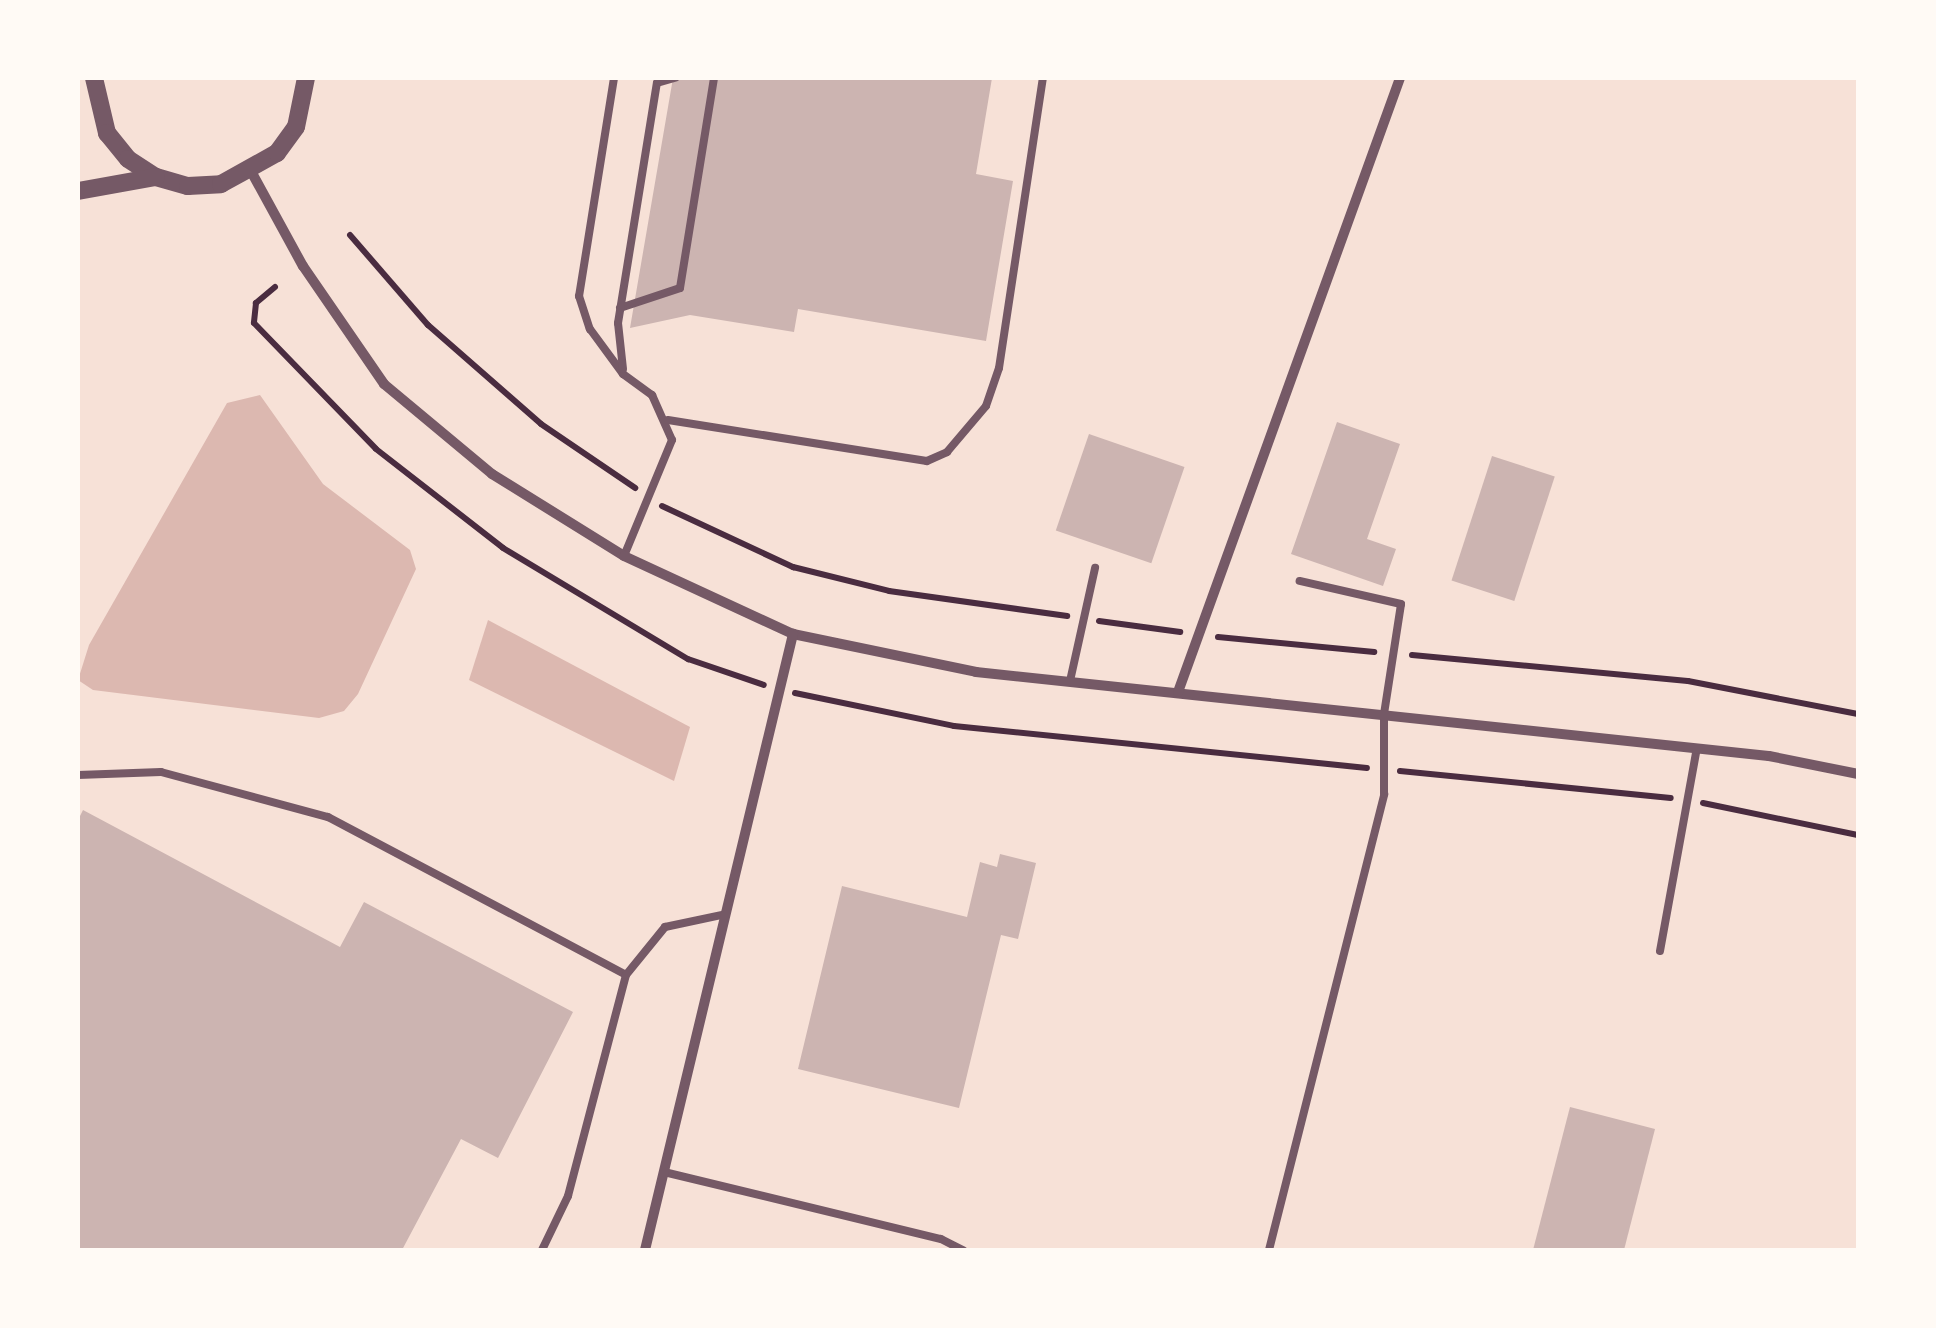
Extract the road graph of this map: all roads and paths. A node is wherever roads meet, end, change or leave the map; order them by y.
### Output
1 (93, 78) edge
2 (306, 78) edge
3 (614, 78) edge
4 (675, 78) edge
5 (714, 78) edge
6 (1044, 78) edge
7 (1400, 78) edge
8 (78, 102) edge
9 (252, 173) junction
10 (156, 177) junction
11 (78, 192) edge
12 (350, 235) dead end
13 (620, 308) junction
14 (624, 374) junction
15 (668, 420) junction
16 (652, 499) junction
17 (624, 556) junction
18 (1095, 568) dead end
19 (1300, 581) dead end
20 (1084, 619) junction
21 (793, 634) junction
22 (1199, 635) junction
23 (1392, 654) junction
24 (1070, 682) junction
25 (1178, 692) junction
26 (1384, 714) junction
27 (1858, 714) edge
28 (1697, 748) junction
29 (1858, 774) edge
30 (78, 775) edge
31 (726, 914) junction
32 (1660, 952) dead end
33 (626, 975) junction
34 (664, 1172) junction
35 (542, 1250) edge
36 (644, 1250) edge
37 (964, 1250) edge
38 (1269, 1250) edge

1 - 8 street
1 - 10 street
2 - 9 street
3 - 14 lane
4 - 13 lane
5 - 13 lane
6 - 15 lane
7 - 22 street
9 - 10 street
9 - 17 street
10 - 11 street
12 - 16 path
13 - 14 lane
14 - 15 lane
15 - 16 lane
16 - 17 lane
16 - 20 path
17 - 21 street
18 - 20 lane
19 - 23 lane
20 - 22 path
20 - 24 lane
21 - 24 street
21 - 31 street
22 - 23 path
22 - 25 street
23 - 26 lane
23 - 27 path
24 - 25 street
25 - 26 street
26 - 28 street
26 - 38 lane
28 - 29 street
28 - 32 lane
30 - 33 lane
31 - 33 lane
31 - 34 street
33 - 35 lane
34 - 36 street
34 - 37 lane

